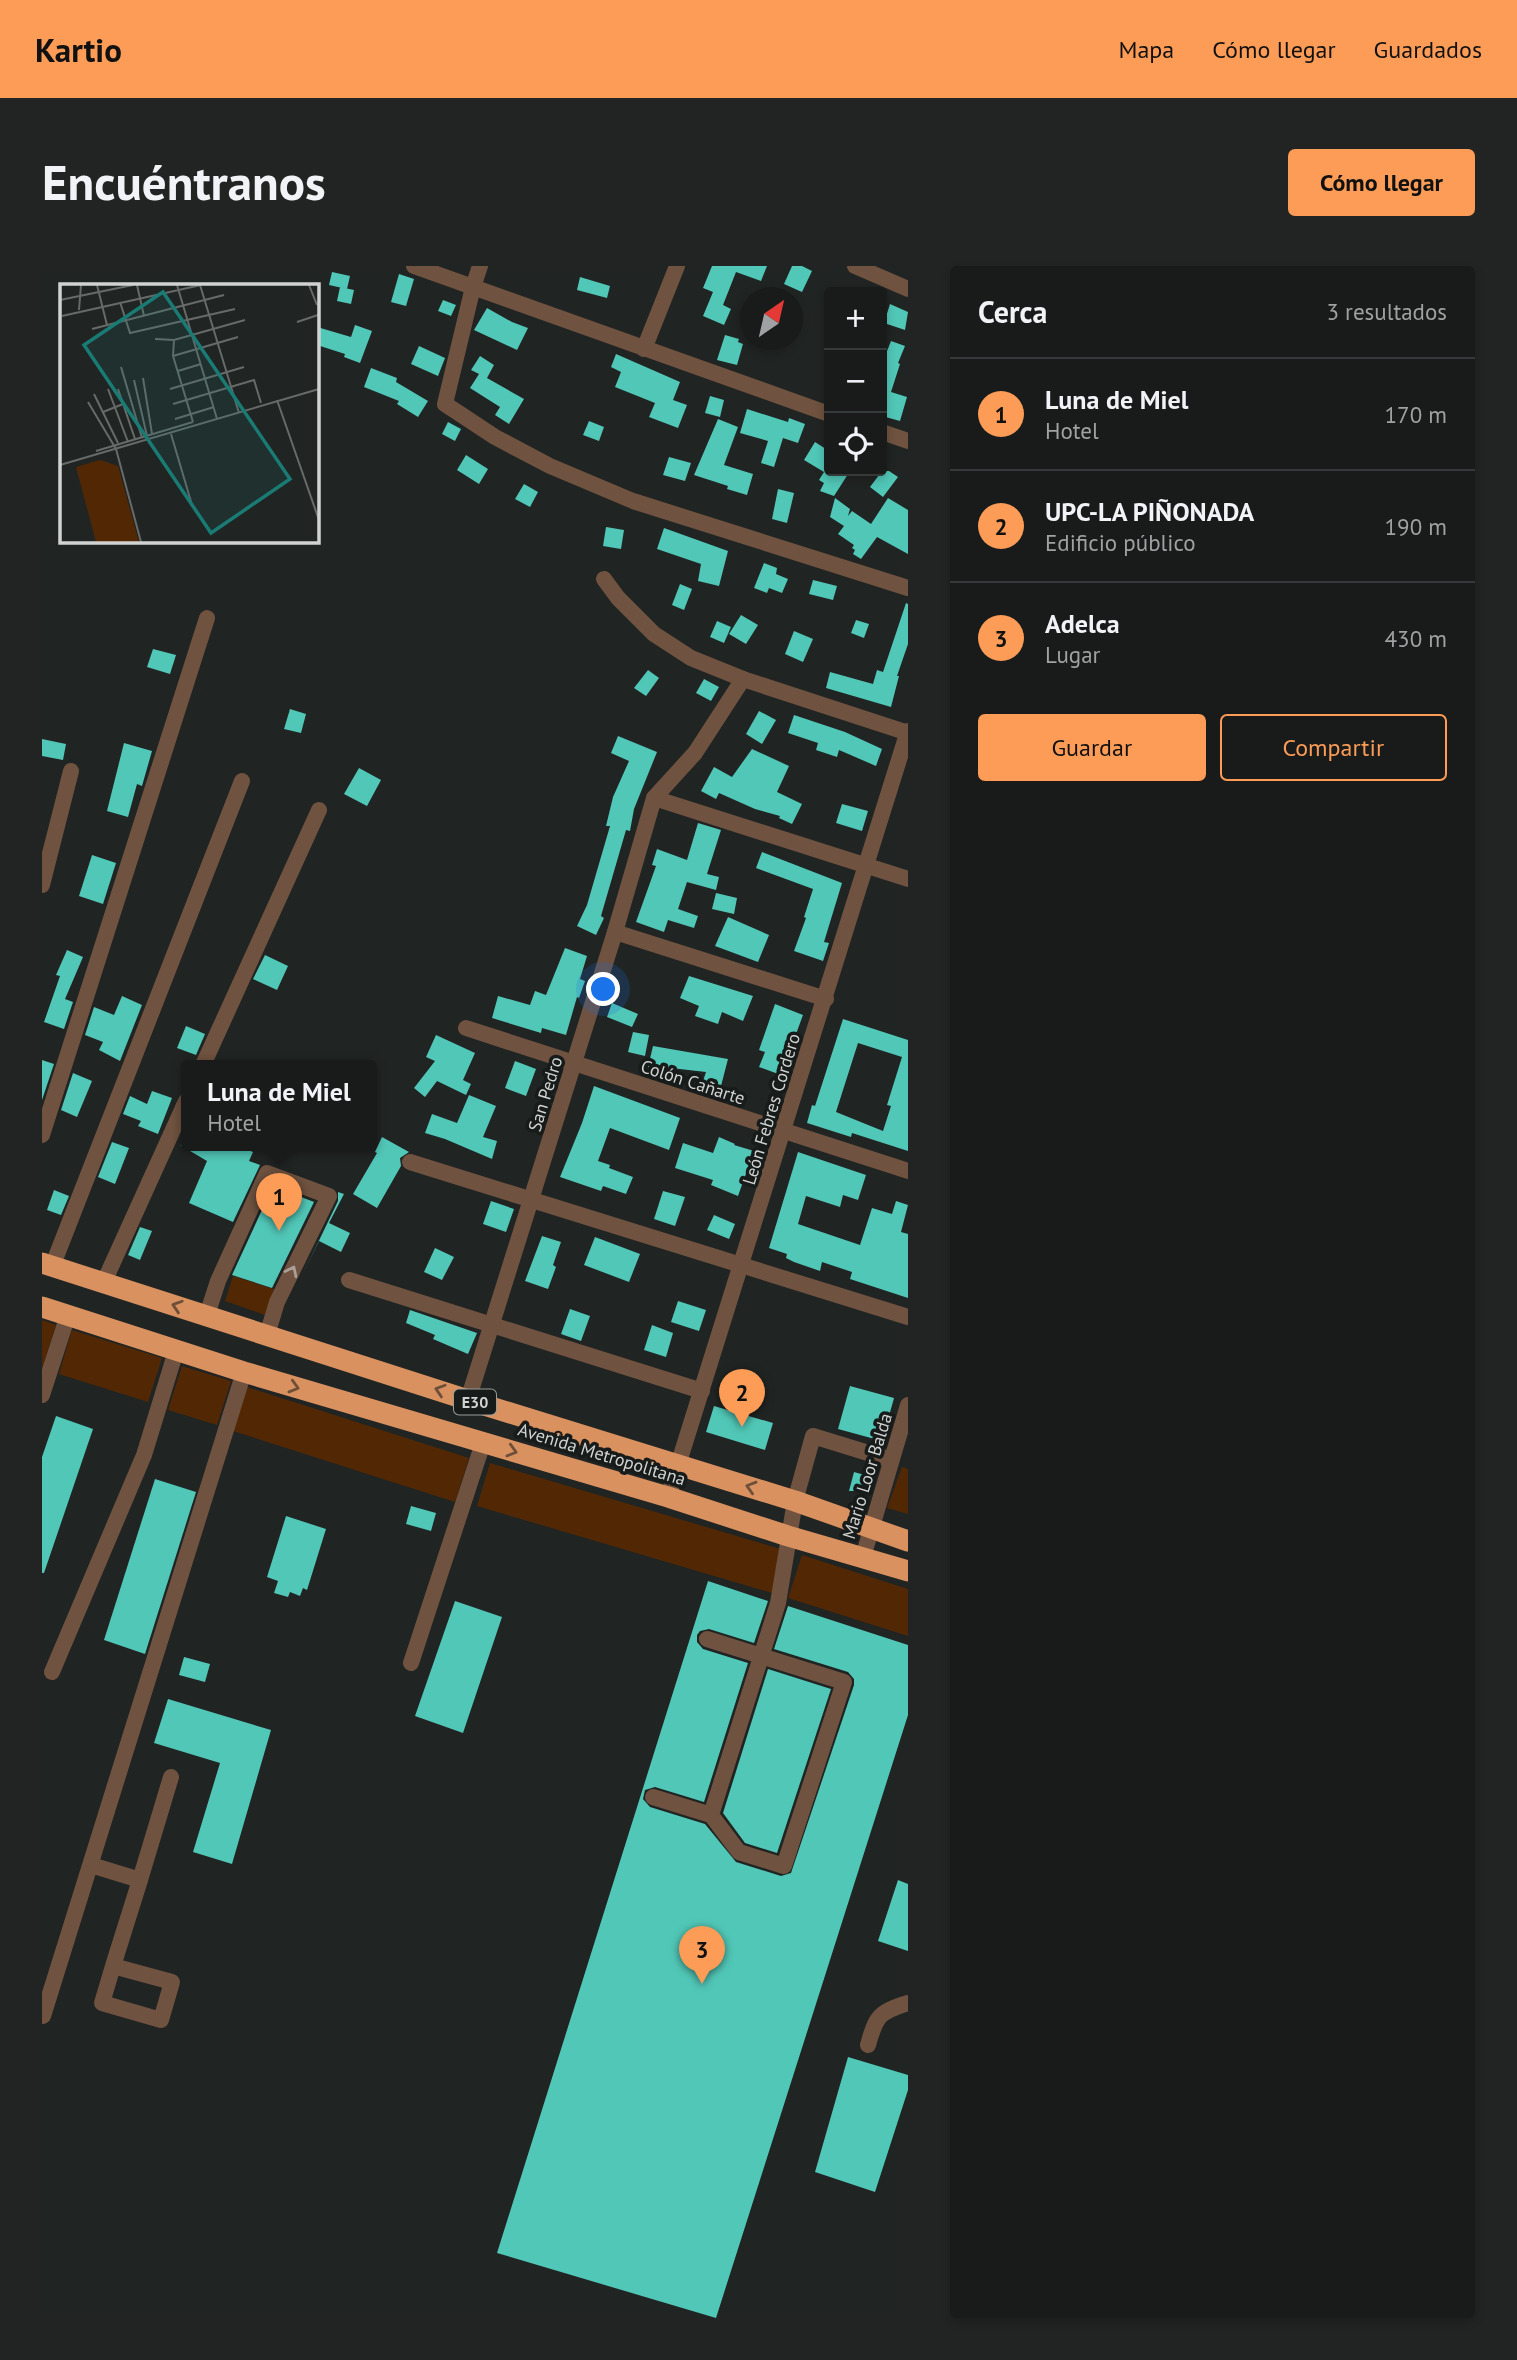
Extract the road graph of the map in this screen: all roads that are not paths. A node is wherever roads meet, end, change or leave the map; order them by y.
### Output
1 (414, 266) edge
2 (481, 266) edge
3 (677, 266) edge
4 (855, 266) edge
5 (473, 287) junction
6 (908, 289) edge
7 (644, 349) junction
8 (826, 413) edge
9 (887, 434) edge
10 (908, 442) edge
11 (604, 579) dead end
12 (908, 588) edge
13 (207, 618) dead end
14 (743, 679) junction
15 (908, 733) edge
16 (71, 771) dead end
17 (242, 781) dead end
18 (654, 798) junction
19 (319, 810) dead end
20 (867, 866) junction
21 (908, 879) edge
22 (42, 885) edge
23 (615, 932) junction
24 (826, 999) junction
25 (466, 1028) dead end
26 (205, 1060) edge
27 (574, 1063) junction
28 (181, 1112) edge
29 (784, 1132) junction
30 (42, 1135) edge
31 (410, 1162) dead end
32 (908, 1171) edge
33 (532, 1199) junction
34 (743, 1264) junction
35 (47, 1265) edge
36 (349, 1280) dead end
37 (104, 1282) junction
38 (42, 1307) edge
39 (68, 1315) junction
40 (207, 1315) junction
41 (908, 1317) edge
42 (491, 1325) junction
43 (267, 1335) junction
44 (176, 1351) junction
45 (244, 1372) junction
46 (702, 1391) junction
47 (42, 1395) edge
48 (468, 1400) junction
49 (908, 1405) edge
50 (483, 1443) junction
51 (891, 1460) junction
52 (678, 1464) junction
53 (668, 1497) junction
54 (795, 1500) junction
55 (871, 1528) junction
56 (788, 1536) junction
57 (908, 1541) edge
58 (863, 1557) junction
59 (908, 1571) edge
60 (707, 1639) dead end
61 (761, 1656) junction
62 (411, 1662) dead end
63 (52, 1672) dead end
64 (171, 1777) dead end
65 (653, 1797) dead end
66 (711, 1815) junction
67 (91, 1865) junction
68 (140, 1880) junction
69 (113, 1966) junction
70 (908, 2003) edge
71 (43, 2016) edge
72 (868, 2045) dead end

1 - 5 street
2 - 5 street
3 - 7 street
4 - 6 street
5 - 7 street
5 - 12 street
7 - 8 street
9 - 10 street
11 - 14 street
13 - 30 street
14 - 15 street
14 - 18 street
15 - 20 street, León Febres Cordero
16 - 22 street
17 - 35 street
18 - 20 street
18 - 23 street, San Pedro
19 - 26 street
20 - 21 street
20 - 24 street, León Febres Cordero
23 - 24 street
23 - 27 street, San Pedro
24 - 29 street, León Febres Cordero
25 - 27 street, Colón Cañarte
27 - 29 street, Colón Cañarte
27 - 33 street, San Pedro
28 - 37 street
29 - 32 street, Colón Cañarte
29 - 34 street, León Febres Cordero
31 - 33 street
33 - 34 street
33 - 42 street, San Pedro
34 - 41 street
34 - 46 street, León Febres Cordero
35 - 37 highway, E30
36 - 42 street
40 -> 37 highway, E30
38 - 39 highway, Avenida Metropolitana / E30
39 - 44 highway, Avenida Metropolitana / E30
39 - 47 street
40 - 43 highway, E30
43 -> 40 street
42 - 46 street
42 - 48 street, San Pedro
48 -> 43 highway, E30
44 - 45 highway, Avenida Metropolitana / E30
44 - 63 street
45 -> 50 highway, Avenida Metropolitana / E30
45 - 67 street
46 - 52 street, León Febres Cordero
48 - 52 highway, E30
49 - 51 street, Mario Loor Balda
50 -> 53 highway, Avenida Metropolitana / E30
50 - 62 street
51 - 54 street
51 - 55 street, Mario Loor Balda
52 - 53 street, León Febres Cordero
54 -> 52 highway, E30
53 - 56 highway, Avenida Metropolitana / E30
54 - 55 highway, E30
54 - 56 street
55 - 57 highway, E30
55 - 58 street, Mario Loor Balda
56 - 58 highway, Avenida Metropolitana / E30
56 - 61 street
58 - 59 highway, Avenida Metropolitana / E30
60 - 61 street
61 - 66 street
61 - 66 street
64 - 68 street
65 - 66 street
67 - 68 street
67 - 71 street
68 - 69 street
69 - 69 street
70 - 72 street

